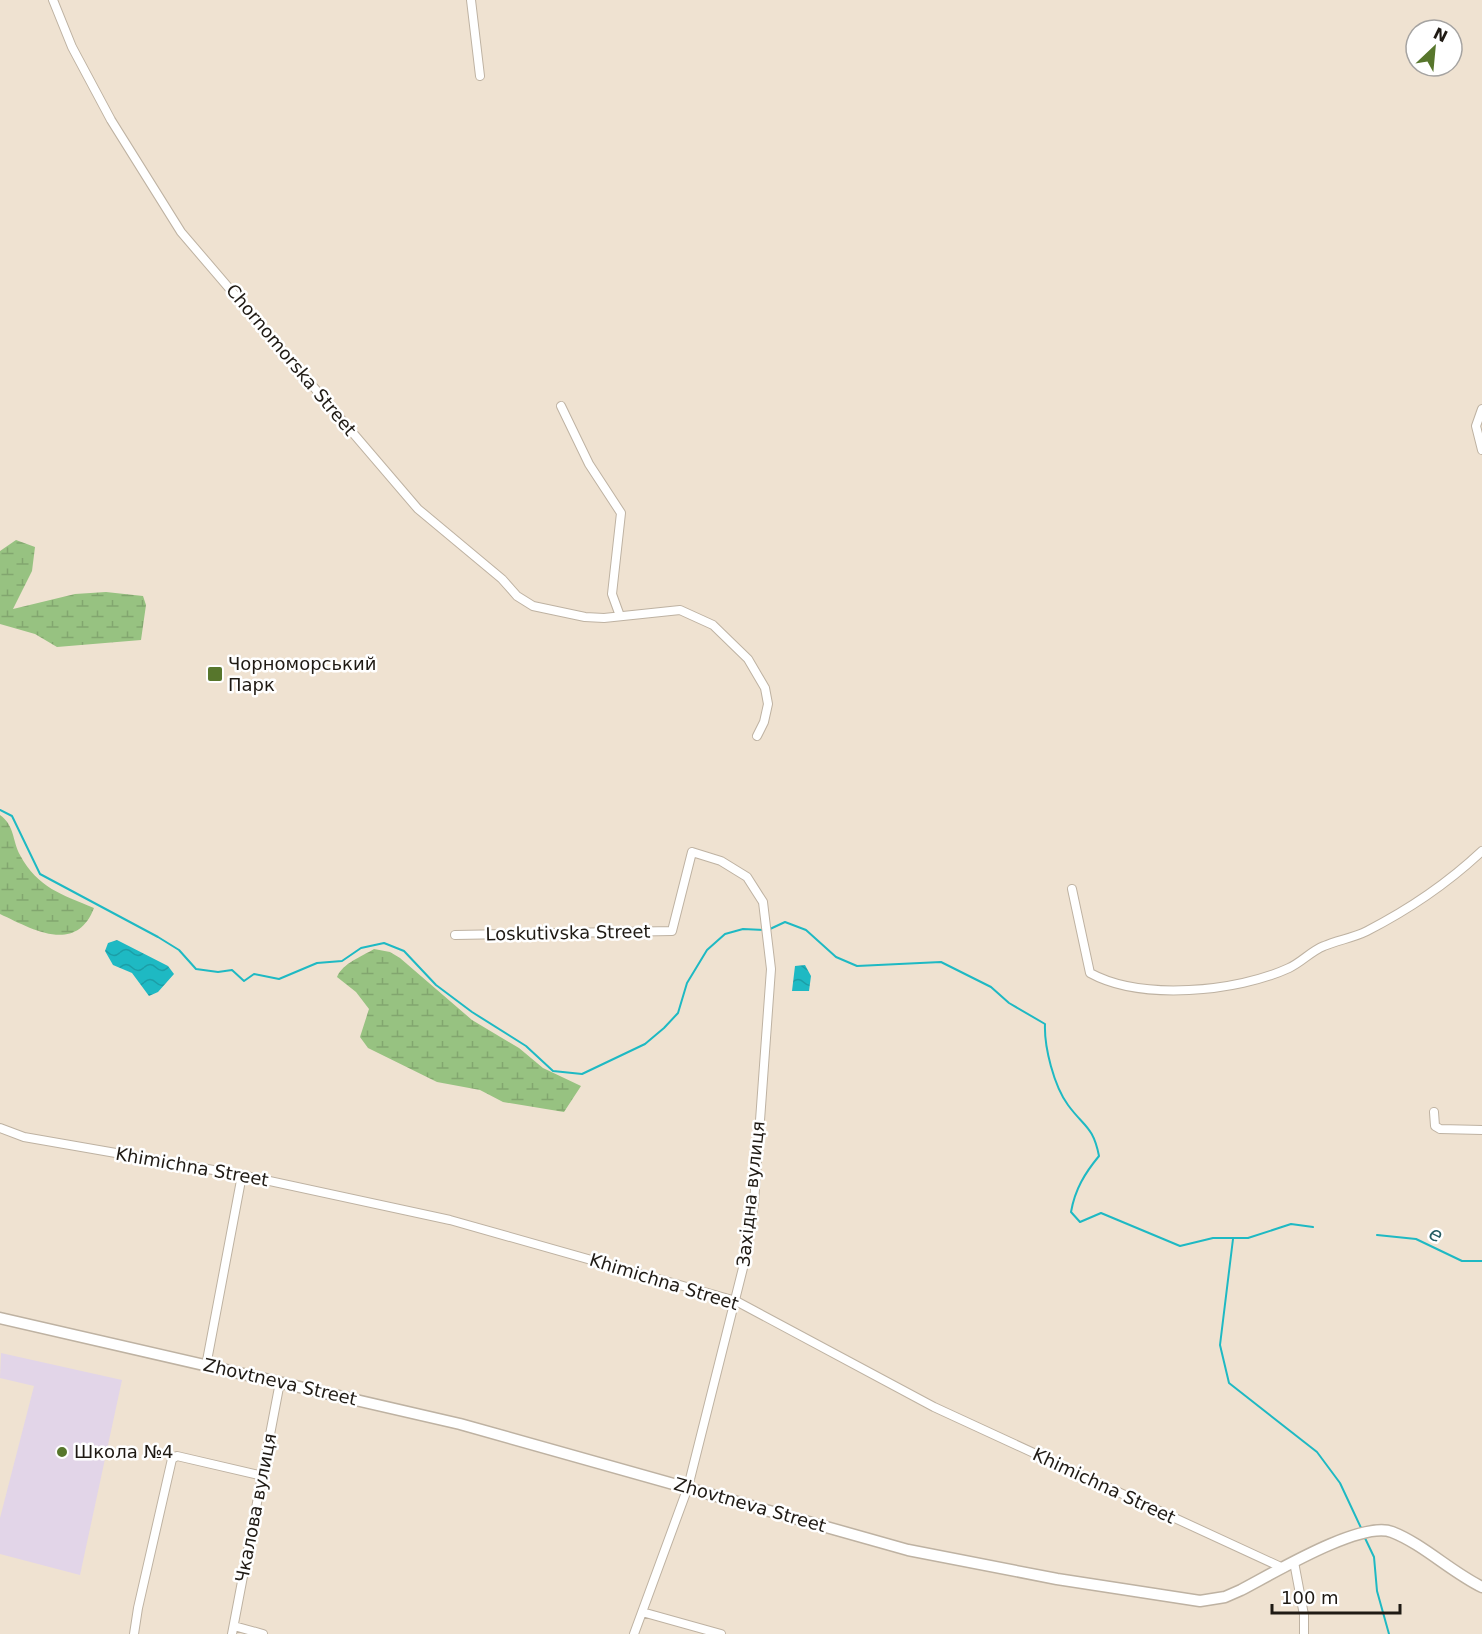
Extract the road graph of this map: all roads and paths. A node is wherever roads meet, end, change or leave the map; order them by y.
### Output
1 (52, 0) edge
2 (471, 0) edge
3 (480, 76) dead end
4 (561, 406) dead end
5 (1482, 409) edge
6 (1482, 450) edge
7 (620, 616) junction
8 (757, 736) dead end
9 (1482, 850) edge
10 (692, 852) joint
11 (1072, 889) dead end
12 (455, 935) dead end
13 (1434, 1112) dead end
14 (0, 1128) edge
15 (1482, 1130) edge
16 (242, 1174) junction
17 (736, 1301) junction
18 (0, 1318) edge
19 (206, 1366) junction
20 (280, 1382) junction
21 (263, 1476) junction
22 (688, 1487) junction
23 (1294, 1562) junction
24 (1283, 1568) junction
25 (1482, 1587) edge
26 (642, 1612) junction
27 (233, 1630) edge
28 (135, 1634) edge
29 (263, 1634) edge
30 (634, 1634) edge
31 (721, 1634) edge
32 (1304, 1634) edge

1 - 7 street, Chornomorska Street
2 - 3 street
4 - 7 street
5 - 6 street
7 - 8 street, Chornomorska Street
9 - 11 street
10 - 12 street, Loskutivska Street
10 - 17 street, Західна вулиця
13 - 15 street
14 - 16 street, Khimichna Street
16 - 17 street, Khimichna Street
16 - 19 street
17 - 22 street, Західна вулиця
17 - 24 street, Khimichna Street
18 - 19 main road, Zhovtneva Street
19 - 20 main road, Zhovtneva Street
20 - 21 street, Чкалова вулиця
20 - 22 main road, Zhovtneva Street
21 - 27 street, Чкалова вулиця
21 - 28 street
22 - 24 main road, Zhovtneva Street
22 - 26 street, Західна вулиця
23 - 24 main road, Zhovtneva Street
23 - 25 main road, Zhovtneva Street
23 - 32 street
26 - 30 street, Західна вулиця
26 - 31 street
27 - 29 street

